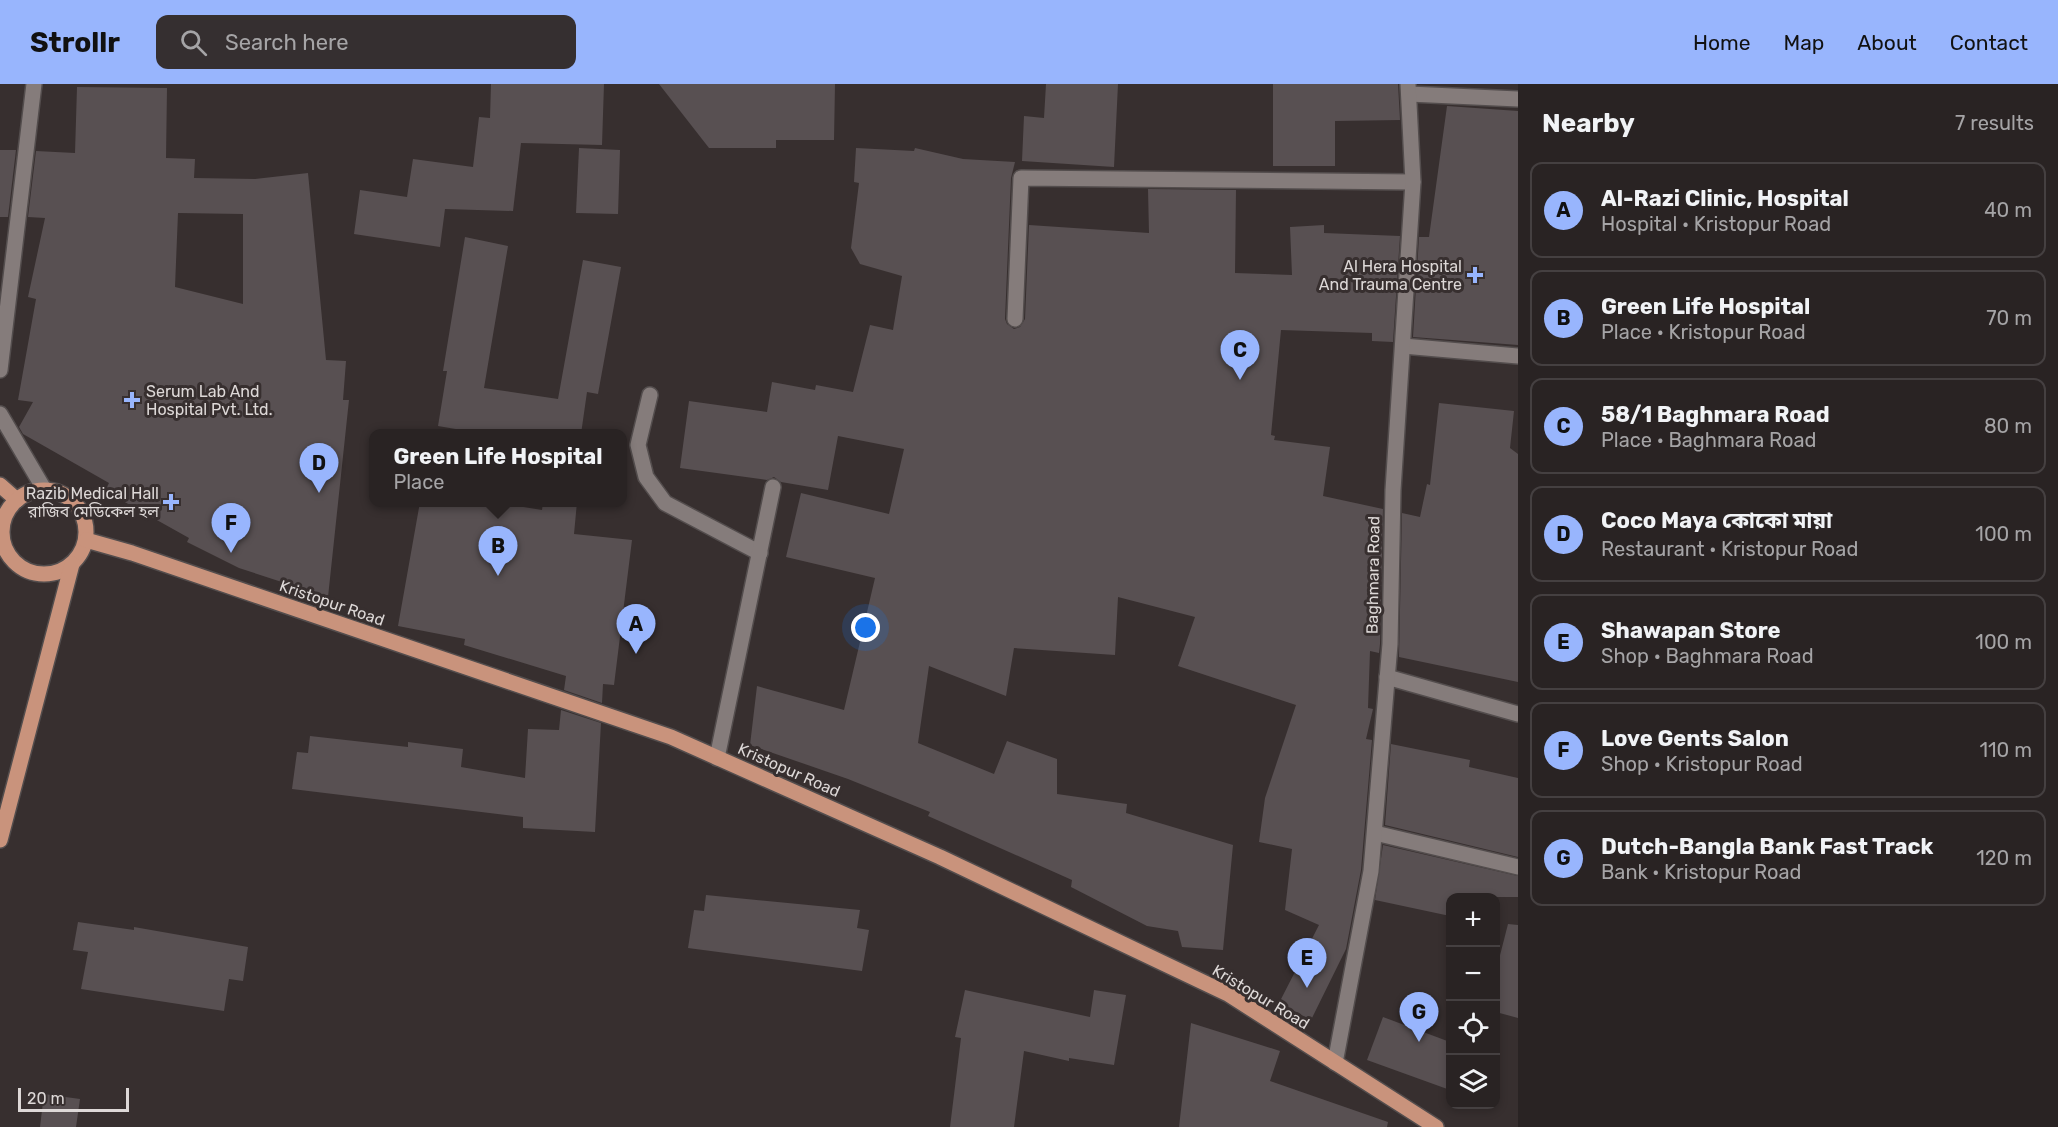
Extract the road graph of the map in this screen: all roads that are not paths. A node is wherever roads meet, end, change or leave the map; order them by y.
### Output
1 (34, 84) edge
2 (1408, 89) edge
3 (1518, 99) edge
4 (1413, 182) junction
5 (1015, 319) dead end
6 (1403, 346) junction
7 (1518, 356) edge
8 (0, 369) edge
9 (650, 395) dead end
10 (0, 414) edge
11 (0, 485) edge
12 (773, 487) dead end
13 (44, 489) junction
14 (16, 500) junction
15 (86, 540) junction
16 (2, 547) edge
17 (760, 553) junction
18 (72, 564) junction
19 (1387, 677) junction
20 (1518, 714) edge
21 (717, 758) junction
22 (1375, 833) junction
23 (0, 840) edge
24 (1518, 867) edge
25 (1335, 1063) junction
26 (1436, 1127) edge

1 - 8 street
2 - 3 street
2 - 4 street, Baghmara Road
4 - 5 street
4 - 6 street, Baghmara Road
6 - 7 street
6 - 19 street, Baghmara Road
9 - 17 street
10 - 13 street
11 - 14 main road
12 - 17 street
13 - 14 main road
13 - 15 main road
14 - 16 main road
15 - 18 main road
15 - 21 main road, Kristopur Road
16 - 18 main road
17 - 21 street
18 - 23 main road
19 - 20 street
19 - 22 street, Baghmara Road
21 - 25 main road, Kristopur Road
22 - 24 street
22 - 25 street, Baghmara Road
25 - 26 main road, Kristopur Road

